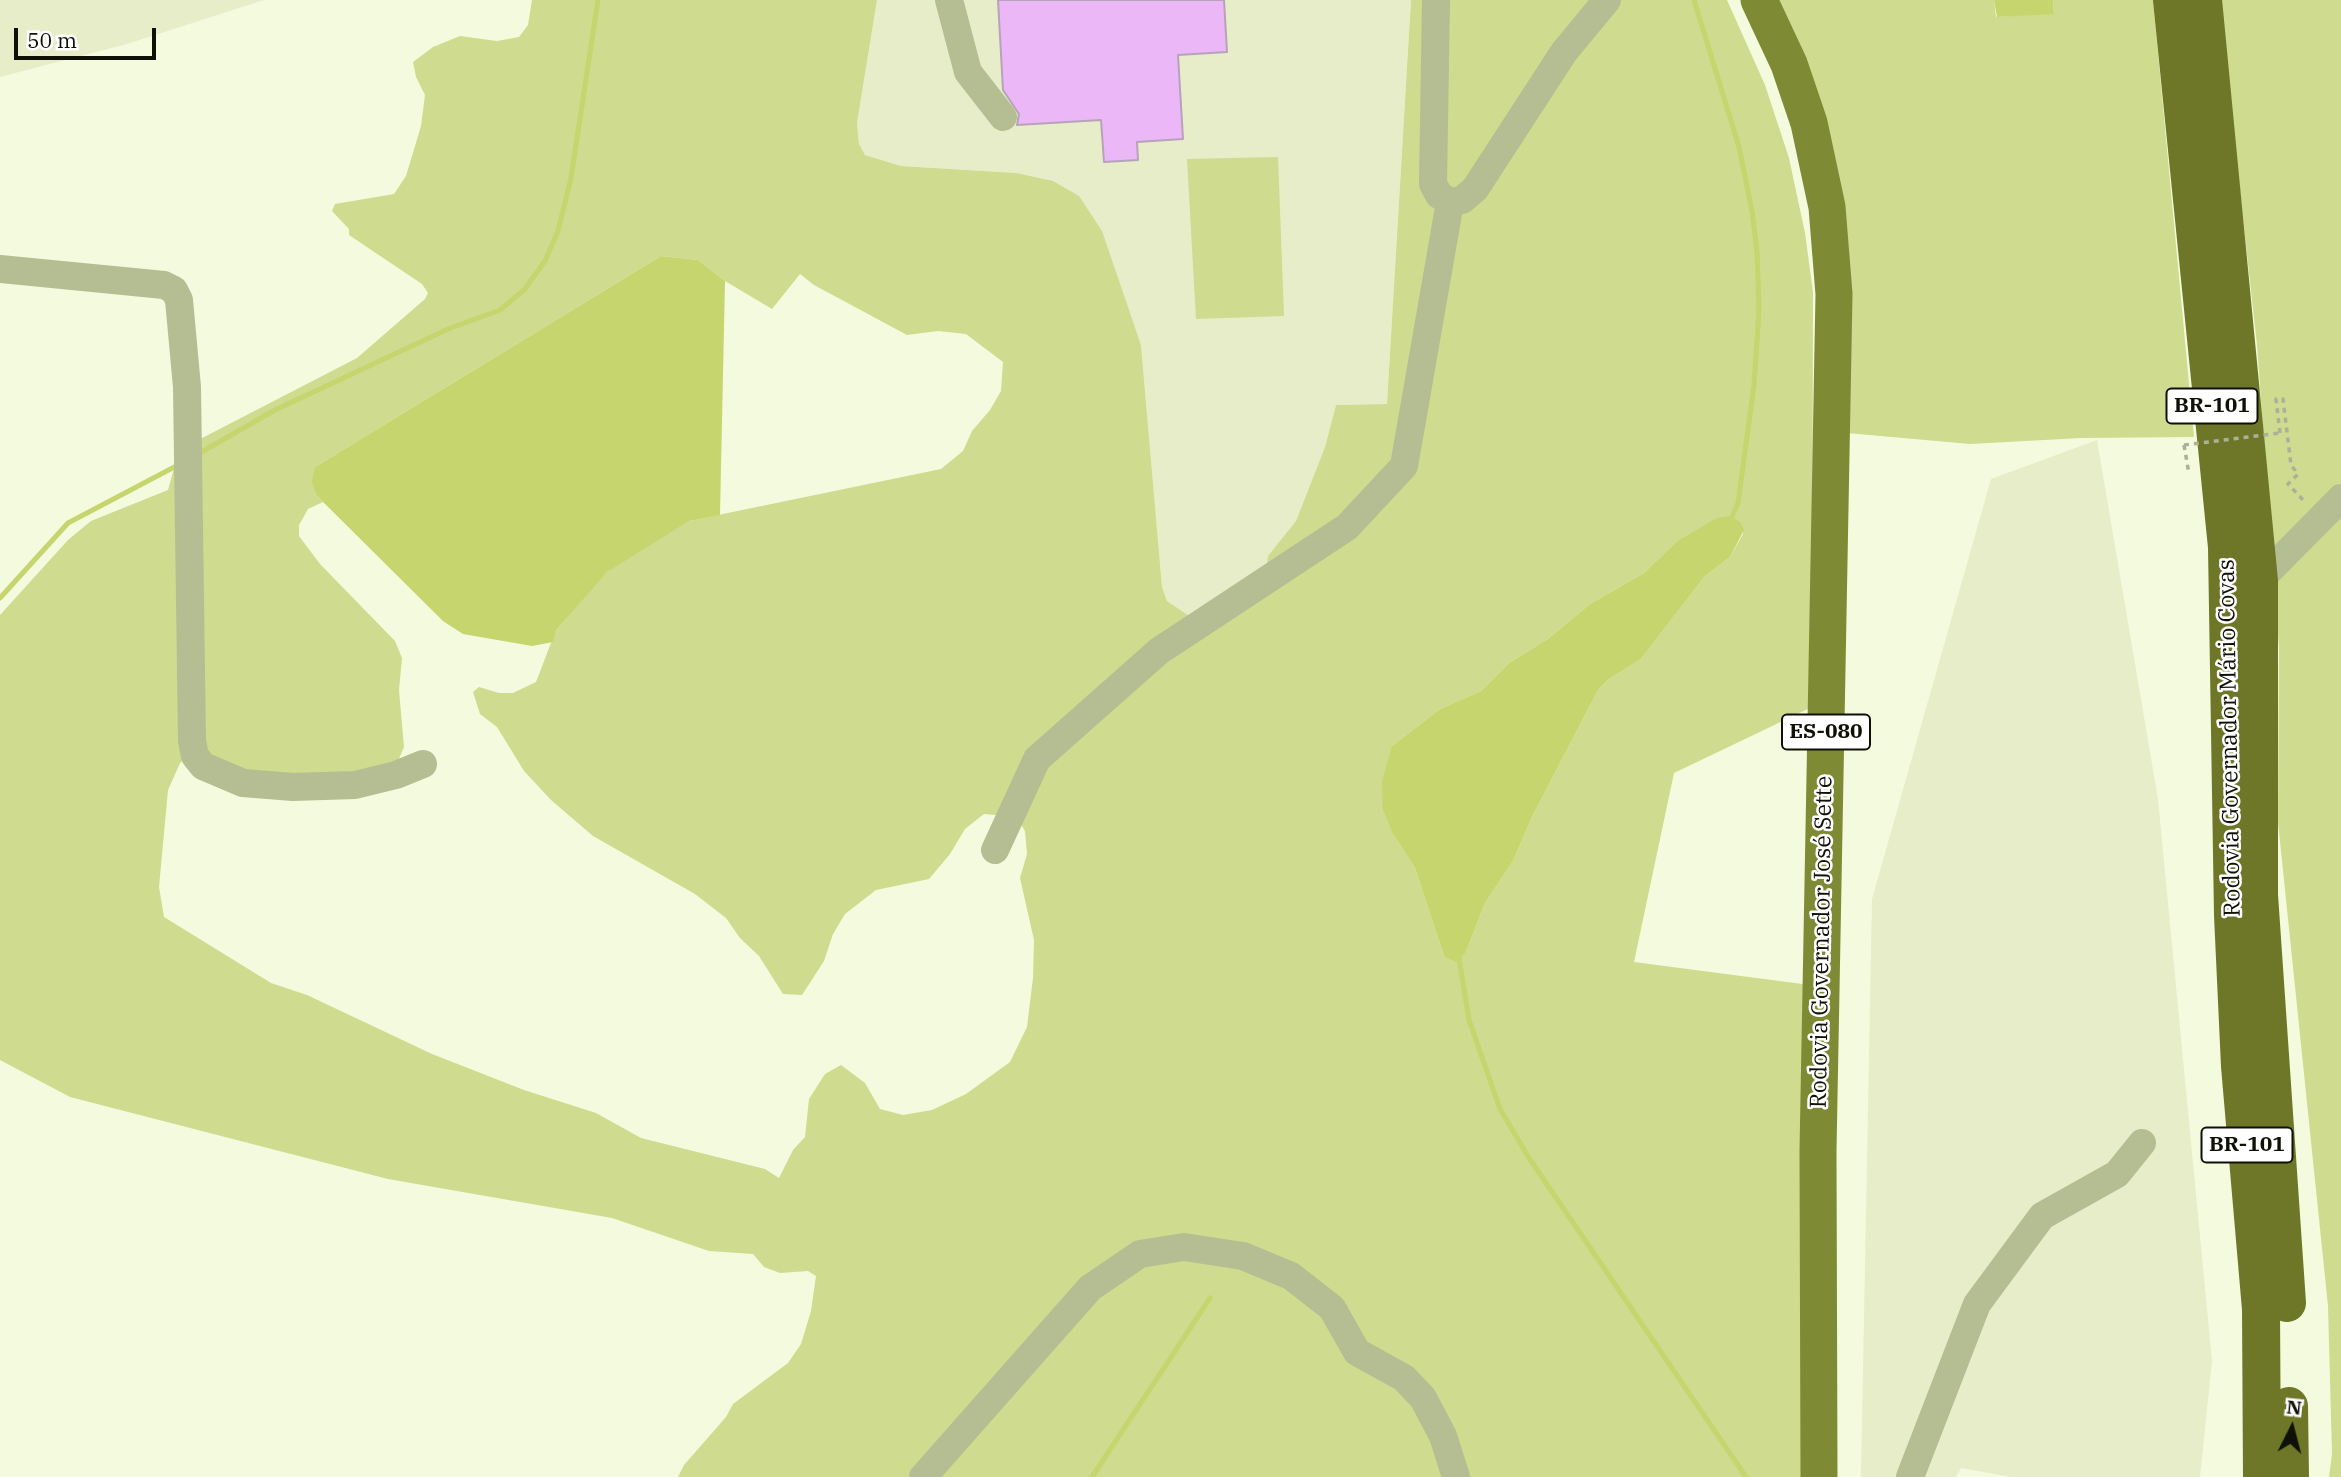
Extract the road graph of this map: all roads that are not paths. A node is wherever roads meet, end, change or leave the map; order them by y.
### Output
1 (948, 0) edge
2 (1436, 0) edge
3 (1607, 0) edge
4 (1759, 0) edge
5 (2172, 0) edge
6 (2203, 0) edge
7 (1003, 117) dead end
8 (1450, 202) junction
9 (0, 269) edge
10 (2341, 498) edge
11 (2259, 581) junction
12 (422, 764) dead end
13 (995, 850) dead end
14 (2142, 1143) dead end
15 (923, 1477) edge
16 (1456, 1477) edge
17 (1819, 1477) edge
18 (1910, 1477) edge
19 (2262, 1477) edge
20 (2290, 1477) edge

1 - 7 street
2 - 8 street
3 - 8 street
4 - 17 main road, Rodovia Governador José Sette / ES-080
5 - 19 highway, Rodovia Governador Mário Covas / BR-101
6 - 11 highway, Rodovia Governador Mário Covas / BR-101
8 - 13 street
9 - 12 street
10 - 11 street
11 - 20 highway, Rodovia Governador Mário Covas / BR-101
14 - 18 street
15 - 16 street

